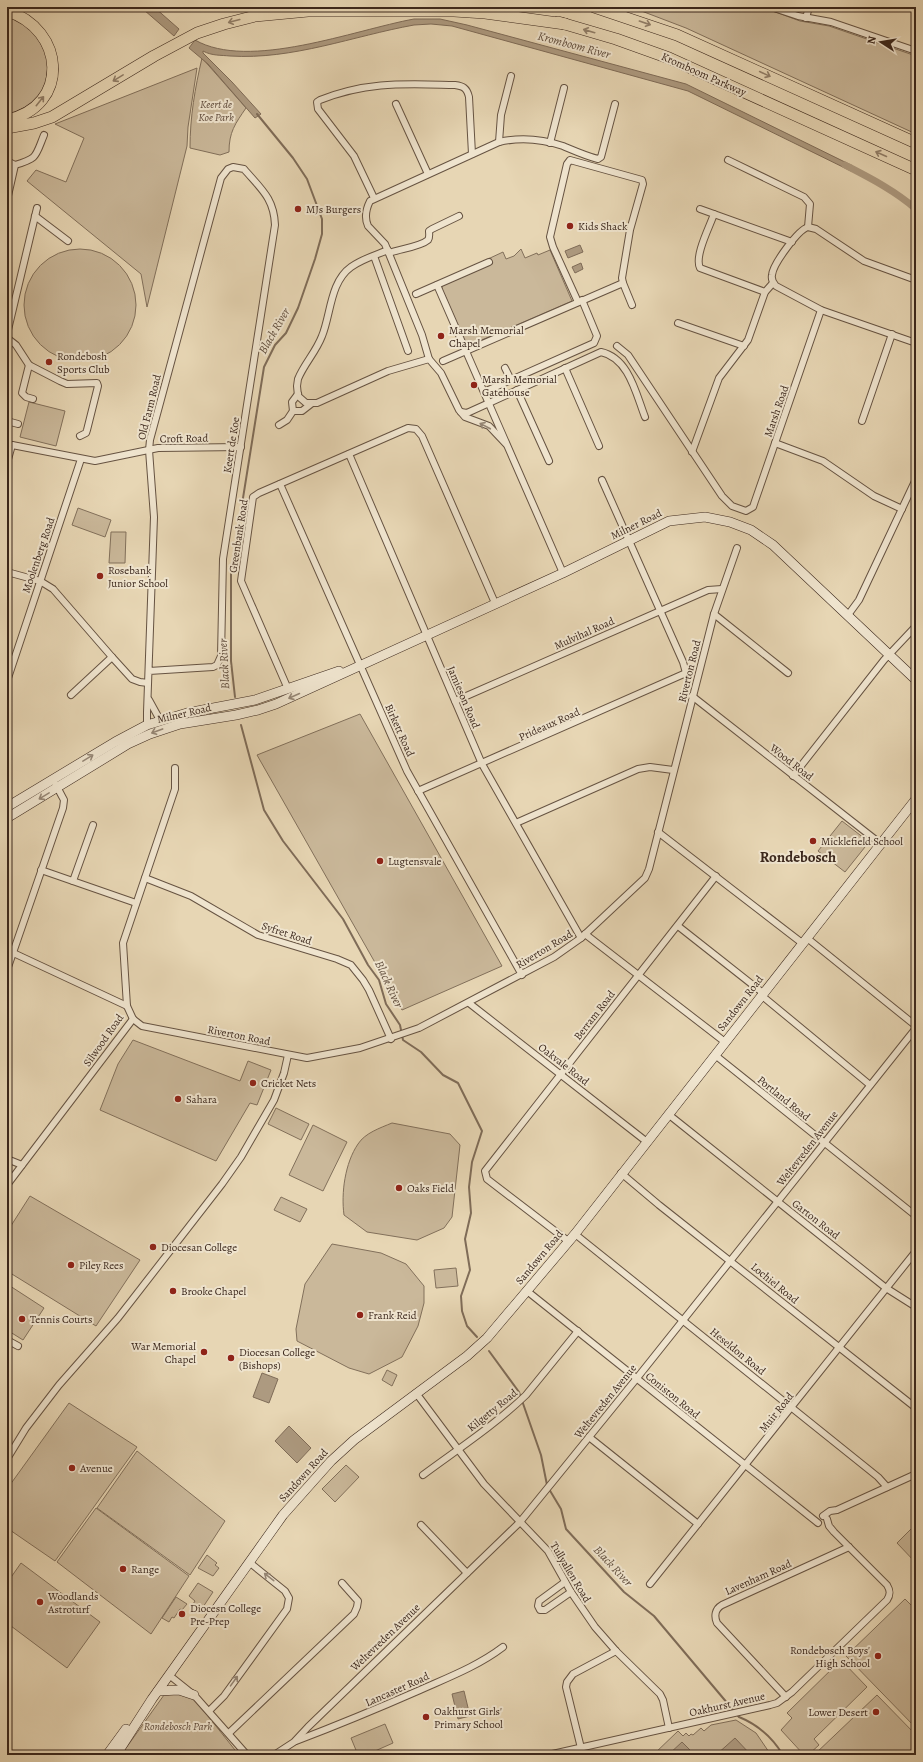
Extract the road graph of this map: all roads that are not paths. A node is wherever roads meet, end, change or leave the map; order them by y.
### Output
1 (482, 7) edge
2 (594, 7) edge
3 (771, 7) edge
4 (809, 7) edge
5 (7, 10) edge
6 (806, 18) junction
7 (565, 24) junction
8 (916, 51) edge
9 (510, 76) dead end
10 (564, 88) dead end
11 (396, 104) dead end
12 (615, 104) dead end
13 (7, 120) edge
14 (7, 128) edge
15 (44, 135) dead end
16 (499, 142) junction
17 (550, 143) junction
18 (916, 143) edge
19 (472, 154) junction
20 (728, 160) dead end
21 (7, 161) edge
22 (15, 165) junction
23 (244, 169) joint
24 (916, 170) edge
25 (428, 174) junction
26 (374, 198) junction
27 (7, 200) edge
28 (37, 208) dead end
29 (700, 209) dead end
30 (714, 214) junction
31 (35, 216) junction
32 (459, 216) dead end
33 (808, 227) junction
34 (68, 241) dead end
35 (792, 242) junction
36 (388, 251) junction
37 (374, 256) junction
38 (489, 262) dead end
39 (916, 280) edge
40 (623, 283) junction
41 (773, 283) junction
42 (436, 285) junction
43 (765, 292) junction
44 (416, 294) dead end
45 (580, 301) junction
46 (632, 305) dead end
47 (821, 310) junction
48 (678, 323) dead end
49 (7, 334) edge
50 (892, 334) junction
51 (7, 338) edge
52 (916, 343) edge
53 (617, 346) dead end
54 (744, 346) junction
55 (408, 351) dead end
56 (466, 351) junction
57 (428, 359) junction
58 (443, 361) dead end
59 (29, 365) junction
60 (505, 368) dead end
61 (565, 368) junction
62 (511, 380) junction
63 (517, 390) junction
64 (484, 392) junction
65 (298, 394) junction
66 (33, 399) dead end
67 (488, 403) junction
68 (311, 404) junction
69 (293, 411) junction
70 (471, 411) junction
71 (461, 412) junction
72 (645, 417) dead end
73 (471, 419) junction
74 (7, 421) edge
75 (862, 421) dead end
76 (18, 424) dead end
77 (279, 426) dead end
78 (80, 436) dead end
79 (775, 443) junction
80 (9, 444) edge
81 (506, 444) junction
82 (599, 446) dead end
83 (241, 447) junction
84 (149, 450) junction
85 (692, 452) junction
86 (349, 454) junction
87 (81, 459) junction
88 (549, 461) dead end
89 (7, 463) edge
90 (916, 479) edge
91 (602, 480) dead end
92 (280, 484) junction
93 (902, 509) junction
94 (630, 540) junction
95 (737, 548) dead end
96 (7, 572) edge
97 (563, 572) junction
98 (40, 581) junction
99 (722, 589) junction
100 (495, 603) junction
101 (660, 610) junction
102 (714, 614) junction
103 (848, 615) junction
104 (916, 626) edge
105 (426, 635) junction
106 (890, 655) junction
107 (112, 658) junction
108 (357, 665) junction
109 (149, 671) junction
110 (8, 673) edge
111 (686, 673) junction
112 (788, 673) dead end
113 (697, 676) junction
114 (916, 680) edge
115 (7, 681) edge
116 (148, 683) junction
117 (288, 689) junction
118 (71, 695) dead end
119 (692, 696) junction
120 (148, 700) junction
121 (455, 701) junction
122 (160, 720) junction
123 (147, 725) junction
124 (482, 764) junction
125 (175, 768) dead end
126 (674, 770) junction
127 (793, 776) junction
128 (53, 779) junction
129 (58, 788) junction
130 (418, 791) junction
131 (916, 799) edge
132 (7, 807) edge
133 (7, 818) edge
134 (516, 823) junction
135 (93, 825) dead end
136 (658, 832) junction
137 (881, 844) junction
138 (41, 870) junction
139 (716, 876) junction
140 (145, 878) junction
141 (73, 881) junction
142 (136, 903) junction
143 (678, 926) junction
144 (583, 936) junction
145 (805, 941) junction
146 (7, 950) edge
147 (13, 953) junction
148 (7, 970) edge
149 (522, 975) junction
150 (638, 975) junction
151 (762, 994) junction
152 (469, 1003) junction
153 (127, 1006) junction
154 (133, 1019) junction
155 (916, 1027) edge
156 (393, 1038) junction
157 (725, 1042) junction
158 (288, 1055) junction
159 (715, 1055) junction
160 (561, 1074) junction
161 (870, 1084) junction
162 (668, 1114) junction
163 (647, 1142) junction
164 (824, 1142) junction
165 (7, 1159) edge
166 (22, 1165) junction
167 (622, 1173) junction
168 (7, 1185) edge
169 (777, 1201) junction
170 (916, 1216) edge
171 (575, 1234) junction
172 (568, 1241) junction
173 (916, 1251) edge
174 (730, 1260) junction
175 (886, 1288) junction
176 (527, 1290) junction
177 (916, 1307) edge
178 (682, 1320) junction
179 (578, 1331) junction
180 (7, 1340) edge
181 (18, 1346) dead end
182 (839, 1347) junction
183 (637, 1378) junction
184 (416, 1393) junction
185 (792, 1408) junction
186 (916, 1408) edge
187 (589, 1437) junction
188 (458, 1450) junction
189 (7, 1459) edge
190 (745, 1465) junction
191 (916, 1474) edge
192 (423, 1475) dead end
193 (887, 1487) junction
194 (823, 1521) junction
195 (520, 1522) junction
196 (698, 1524) junction
197 (421, 1526) dead end
198 (849, 1547) junction
199 (250, 1562) junction
200 (467, 1573) junction
201 (565, 1582) junction
202 (342, 1583) dead end
203 (650, 1584) dead end
204 (890, 1591) joint
205 (571, 1592) junction
206 (503, 1647) dead end
207 (616, 1651) junction
208 (169, 1675) junction
209 (158, 1691) junction
210 (194, 1695) junction
211 (786, 1697) junction
212 (152, 1699) junction
213 (209, 1711) junction
214 (670, 1728) junction
215 (229, 1733) junction
216 (294, 1742) junction
217 (581, 1748) junction
218 (107, 1755) edge
219 (116, 1755) edge
220 (248, 1755) edge
221 (274, 1755) edge
222 (548, 1755) edge

1 - 7 highway, Kromboom Parkway
2 -> 18 highway
3 - 6 street
4 - 6 street
13 -> 5 highway
6 - 8 street
7 -> 14 highway
24 -> 7 highway, Kromboom Parkway
9 - 16 street
10 - 17 street
11 - 25 street
12 - 17 street
15 - 22 street
16 - 17 street
16 - 19 street
19 - 25 street
19 - 26 street
20 - 33 street
21 - 22 street
22 - 27 street
23 - 83 street, Keert de Koe
23 - 84 street, Old Farm Road
25 - 26 street
26 - 36 street
28 - 31 street
29 - 30 street
30 - 35 street
30 - 43 street
31 - 34 street
31 - 49 street
32 - 36 street
33 - 35 street
33 - 39 street
35 - 41 street
36 - 37 street
36 - 57 street
37 - 55 street
37 - 65 street
38 - 42 street
40 - 45 street
40 - 45 street
40 - 46 street
41 - 43 street
41 - 47 street
42 - 44 street
42 - 56 street
43 - 54 street
45 - 56 street
45 - 62 street
47 - 50 street
47 - 79 street, Marsh Road
48 - 54 street
50 - 52 street
50 - 75 street
51 - 59 street
53 - 85 street
54 - 85 street
56 - 58 street
56 - 64 street
57 - 68 street
57 - 71 street
59 - 66 street
59 - 78 street
60 - 62 street
61 - 63 street
61 - 72 street
61 - 82 street
62 - 64 street
63 - 67 street
63 - 88 street
64 - 67 street
65 - 68 street
65 - 69 street
67 - 70 street
67 - 81 street
68 - 69 street
69 - 77 street
70 - 71 street
70 - 73 street
71 - 73 street
81 -> 73 street
74 - 76 street
79 - 85 street, Marsh Road
79 - 93 street
80 - 87 street, Croft Road
80 - 89 street, Croft Road
81 - 97 street
83 - 84 street, Croft Road
83 - 109 street, Keert de Koe
84 - 87 street, Croft Road
84 - 109 street, Old Farm Road
86 - 92 street, Greenbank Road
86 - 100 street, Greenbank Road
86 - 105 street, Jamieson Road
87 - 98 street, Moolenberg Road
90 - 93 street
91 - 94 street
92 - 108 street, Birkett Road
92 - 117 street, Greenbank Road
93 - 103 street
94 - 97 main road, Milner Road
94 - 101 street
94 - 103 main road, Milner Road
95 - 99 street, Riverton Road
96 - 98 street
97 - 100 main road, Milner Road
98 - 107 street
98 - 110 street, Moolenberg Road
99 - 101 street, Mulvihal Road
99 - 102 street, Riverton Road
100 - 105 main road, Milner Road
101 - 111 street
101 - 121 street, Mulvihal Road
102 - 112 street
102 - 113 street, Riverton Road
103 - 106 main road, Milner Road
104 - 106 street
105 - 108 main road, Milner Road
105 - 121 street, Jamieson Road
106 - 114 main road, Milner Road
106 - 127 street
107 - 116 street
107 - 118 street
108 - 117 main road, Milner Road
108 -> 129 main road, Milner Road
108 - 130 street, Birkett Road
109 - 116 street, Old Farm Road
110 - 115 street, Moolenberg Road
111 - 113 street
111 - 124 street, Prideaux Road
113 - 119 street, Riverton Road
116 - 120 street, Old Farm Road
117 - 122 main road, Milner Road
119 - 126 street, Riverton Road
119 - 127 street, Wood Road
120 - 122 street
120 - 123 street, Old Farm Road
121 - 124 street, Jamieson Road
122 - 123 main road, Milner Road
128 -> 123 main road, Milner Road
124 - 130 street, Prideaux Road
124 - 134 street, Jamieson Road
125 - 140 street, Silwood Road
126 - 134 street
126 - 136 street, Riverton Road
127 - 137 street, Wood Road
128 - 129 street
128 - 132 main road, Milner Road
129 -> 133 main road, Milner Road
129 - 138 street
130 - 149 street, Birkett Road
131 - 137 main road, Sandown Road
134 - 144 street, Jamieson Road
135 - 141 street
136 - 139 street
136 - 144 street, Riverton Road
137 - 145 main road, Sandown Road
138 - 141 street
138 - 147 street
139 - 143 street, Berram Road
139 - 145 street
140 - 142 street, Silwood Road
140 - 156 street, Syfret Road
141 - 142 street
142 - 153 street, Silwood Road
143 - 150 street, Berram Road
143 - 151 street
144 - 149 street, Riverton Road
144 - 150 street, Jamieson Road
145 - 151 main road, Sandown Road
145 - 155 street
146 - 147 street
147 - 148 street
147 - 153 street
149 - 152 street, Riverton Road
150 - 157 street, Jamieson Road
150 - 160 street, Berram Road
151 - 157 main road, Sandown Road
151 - 161 street
152 - 156 street, Riverton Road
152 - 160 street, Oakvale Road
153 - 154 street, Silwood Road
154 - 158 street, Riverton Road
154 - 166 street, Silwood Road
155 - 161 street, Weltevreden Avenue
156 - 158 street, Riverton Road
157 - 159 main road, Sandown Road
158 - 189 street
159 - 162 main road, Sandown Road
159 - 164 street, Portland Road
160 - 163 street, Oakvale Road
160 - 172 street, Berram Road
161 - 164 street, Weltevreden Avenue
162 - 163 main road, Sandown Road
162 - 169 street, Garton Road
163 - 167 main road, Sandown Road
164 - 169 street, Weltevreden Avenue
164 - 170 street, Portland Road
165 - 166 street
166 - 168 street, Silwood Road
167 - 171 main road, Sandown Road
167 - 174 street, Lochiel Road
169 - 174 street, Weltevreden Avenue
169 - 175 street, Garton Road
171 - 172 main road, Sandown Road
171 - 178 street, Heseldon Road
172 - 176 main road, Sandown Road
173 - 175 street, Muir Road
174 - 178 street, Weltevreden Avenue
174 - 182 street, Lochiel Road
175 - 177 street, Garton Road
175 - 182 street, Muir Road
176 - 179 street, Coniston Road
176 - 184 main road, Sandown Road
178 - 183 street, Weltevreden Avenue
178 - 185 street, Heseldon Road
179 - 183 street, Coniston Road
179 - 188 street, Kilgetty Road
180 - 181 street
182 - 185 street, Muir Road
182 - 186 street, Lochiel Road
183 - 187 street, Weltevreden Avenue
183 - 190 street, Coniston Road
184 - 188 street, Tullyallen Road
184 - 199 main road, Sandown Road
185 - 190 street, Muir Road
185 - 193 street, Heseldon Road
187 - 195 street, Weltevreden Avenue
187 - 196 street
188 - 192 street, Kilgetty Road
188 - 195 street, Tullyallen Road
190 - 194 street, Coniston Road
190 - 196 street, Muir Road
191 - 193 street
193 - 194 street
194 - 198 street, Coniston Road
195 - 200 street, Weltevreden Avenue
195 - 201 street, Tullyallen Road
196 - 203 street, Muir Road
197 - 200 street
198 - 204 street, Coniston Road
198 - 211 street, Lavenham Road
199 - 208 main road, Sandown Road
213 -> 199 street
200 - 216 street, Weltevreden Avenue
201 - 205 street, Tullyallen Road
201 - 205 street
202 - 215 street
204 - 211 street, Oakhurst Avenue
205 - 207 street, Tullyallen Road
206 - 216 street, Lancaster Road
207 - 214 street, Tullyallen Road
207 - 217 street
208 - 209 main road, Sandown Road
208 - 210 street
209 - 210 main road
209 - 212 main road, Sandown Road
210 - 213 street
211 - 214 street, Oakhurst Avenue
212 - 218 main road, Sandown Road
212 - 219 main road, Sandown Road
213 - 215 street
214 - 217 street, Oakhurst Avenue
215 - 220 street
216 - 221 street, Weltevreden Avenue
217 - 222 street, Oakhurst Avenue

